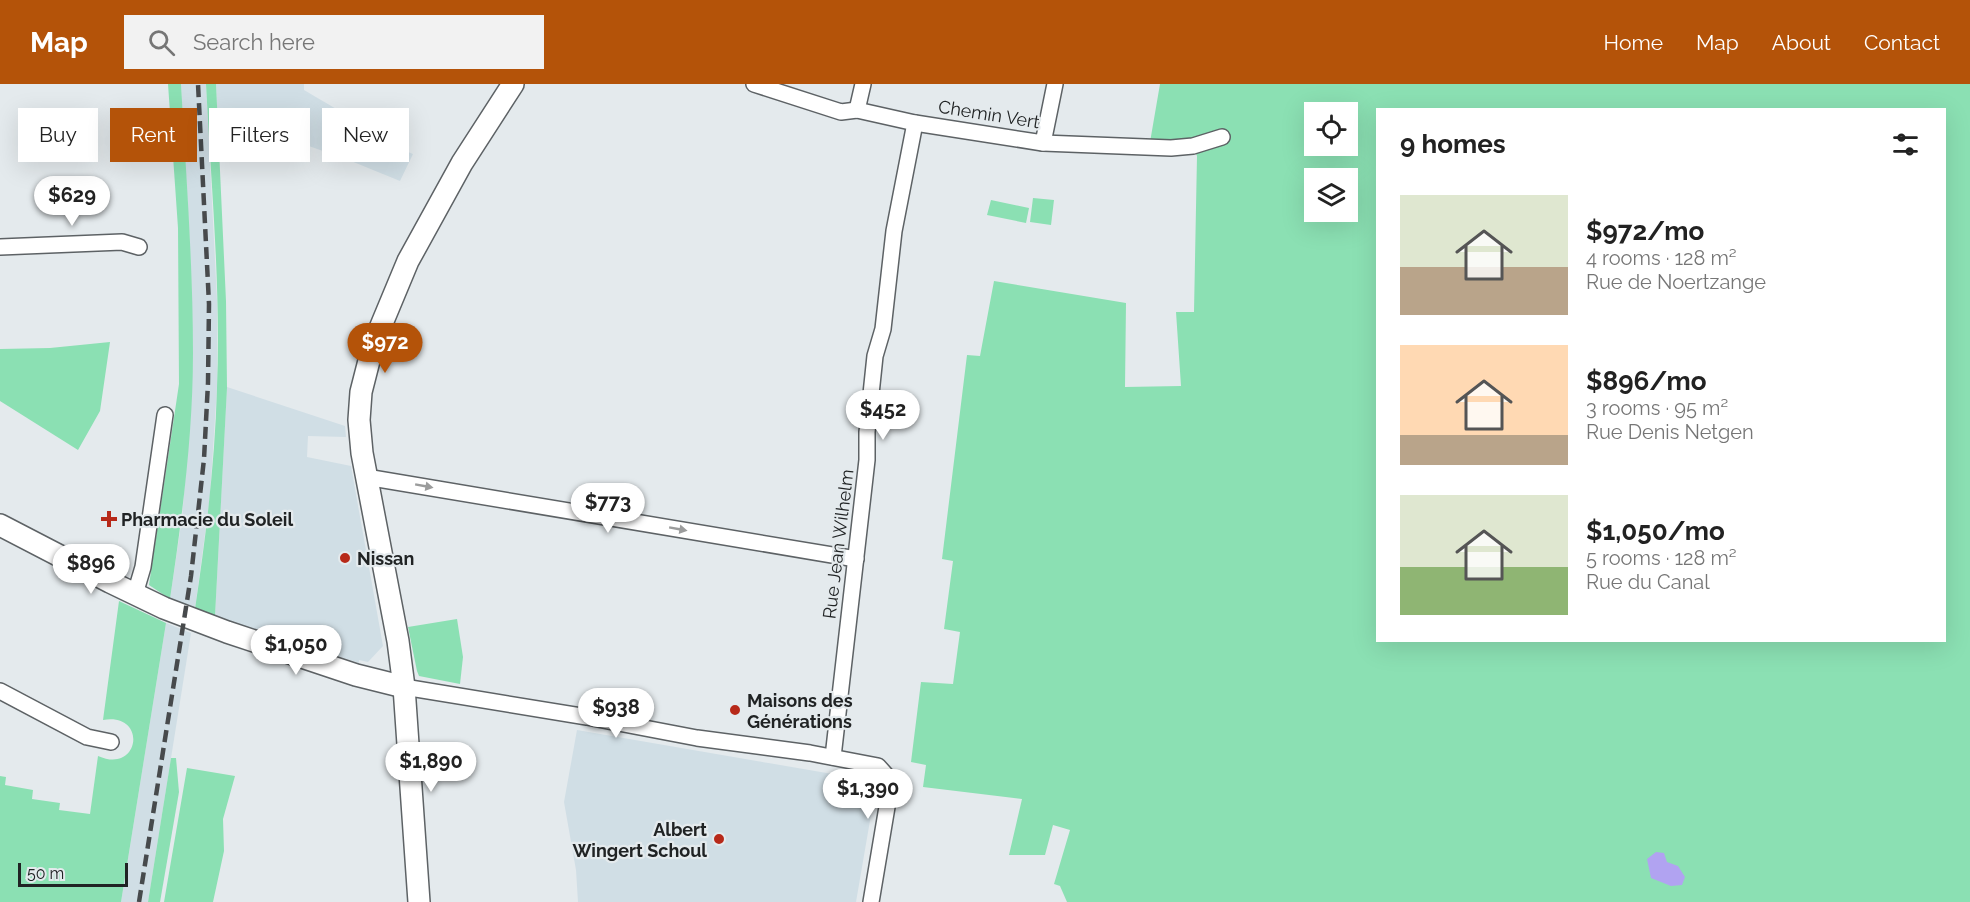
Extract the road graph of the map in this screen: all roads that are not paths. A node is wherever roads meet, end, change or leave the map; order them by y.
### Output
1 (513, 84) edge
2 (754, 84) edge
3 (863, 84) edge
4 (1054, 84) edge
5 (857, 110) junction
6 (915, 123) junction
7 (1222, 137) dead end
8 (1042, 143) junction
9 (0, 247) edge
10 (139, 247) dead end
11 (165, 415) dead end
12 (366, 477) junction
13 (0, 525) edge
14 (855, 559) junction
15 (135, 594) junction
16 (404, 687) junction
17 (0, 692) edge
18 (111, 742) dead end
19 (833, 757) junction
20 (419, 902) edge
21 (871, 902) edge

1 - 12 main road
2 - 5 street, Chemin Vert
3 - 5 street
4 - 8 street
5 - 6 street, Chemin Vert
6 - 8 street, Chemin Vert
6 - 14 street, Rue Jean Wilhelm
7 - 8 street, Chemin Vert
9 - 10 street
11 - 15 street
12 -> 14 street
12 - 16 main road
13 - 15 main road
14 - 19 street, Rue Jean Wilhelm
15 - 16 main road
16 - 19 street
16 - 20 main road
17 - 18 street
19 - 21 street

